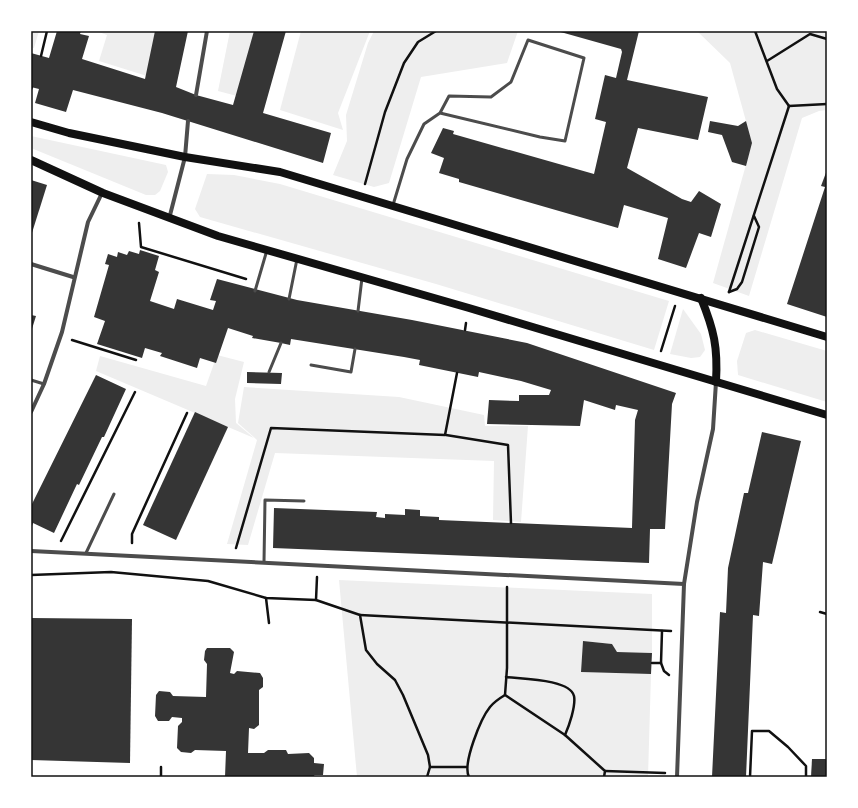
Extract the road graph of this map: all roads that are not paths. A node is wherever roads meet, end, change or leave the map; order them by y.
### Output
1 (207, 31) edge
2 (196, 95) dead end
3 (440, 113) junction
4 (188, 121) dead end
5 (31, 122) edge
6 (185, 157) junction
7 (31, 160) edge
8 (102, 193) junction
9 (393, 205) junction
10 (168, 219) junction
11 (267, 250) junction
12 (297, 259) junction
13 (31, 264) edge
14 (73, 277) junction
15 (362, 278) junction
16 (255, 291) dead end
17 (701, 298) junction
18 (289, 299) dead end
19 (358, 311) dead end
20 (827, 337) edge
21 (281, 344) dead end
22 (355, 349) dead end
23 (311, 365) dead end
24 (269, 372) dead end
25 (31, 380) edge
26 (716, 382) junction
27 (44, 384) junction
28 (31, 412) edge
29 (827, 415) edge
30 (114, 494) dead end
31 (304, 501) dead end
32 (31, 551) edge
33 (86, 553) junction
34 (264, 562) junction
35 (684, 584) junction
36 (677, 777) edge

1 - 2 street
3 - 3 lane
3 - 9 lane
4 - 6 street
5 - 6 main road
6 - 9 main road
6 - 10 street
7 - 8 main road
8 - 10 main road
8 - 14 street
9 - 17 main road
10 - 11 main road
11 - 12 main road
11 - 16 lane
12 - 15 main road
12 - 18 lane
13 - 14 street
14 - 27 street
15 - 19 lane
15 - 26 main road
17 - 20 main road
17 - 26 main road
21 - 24 lane
22 - 23 lane
25 - 27 lane
26 - 29 main road
26 - 35 street
27 - 28 street
30 - 33 lane
31 - 34 lane
32 - 33 street
33 - 34 street
34 - 35 street
35 - 36 street

